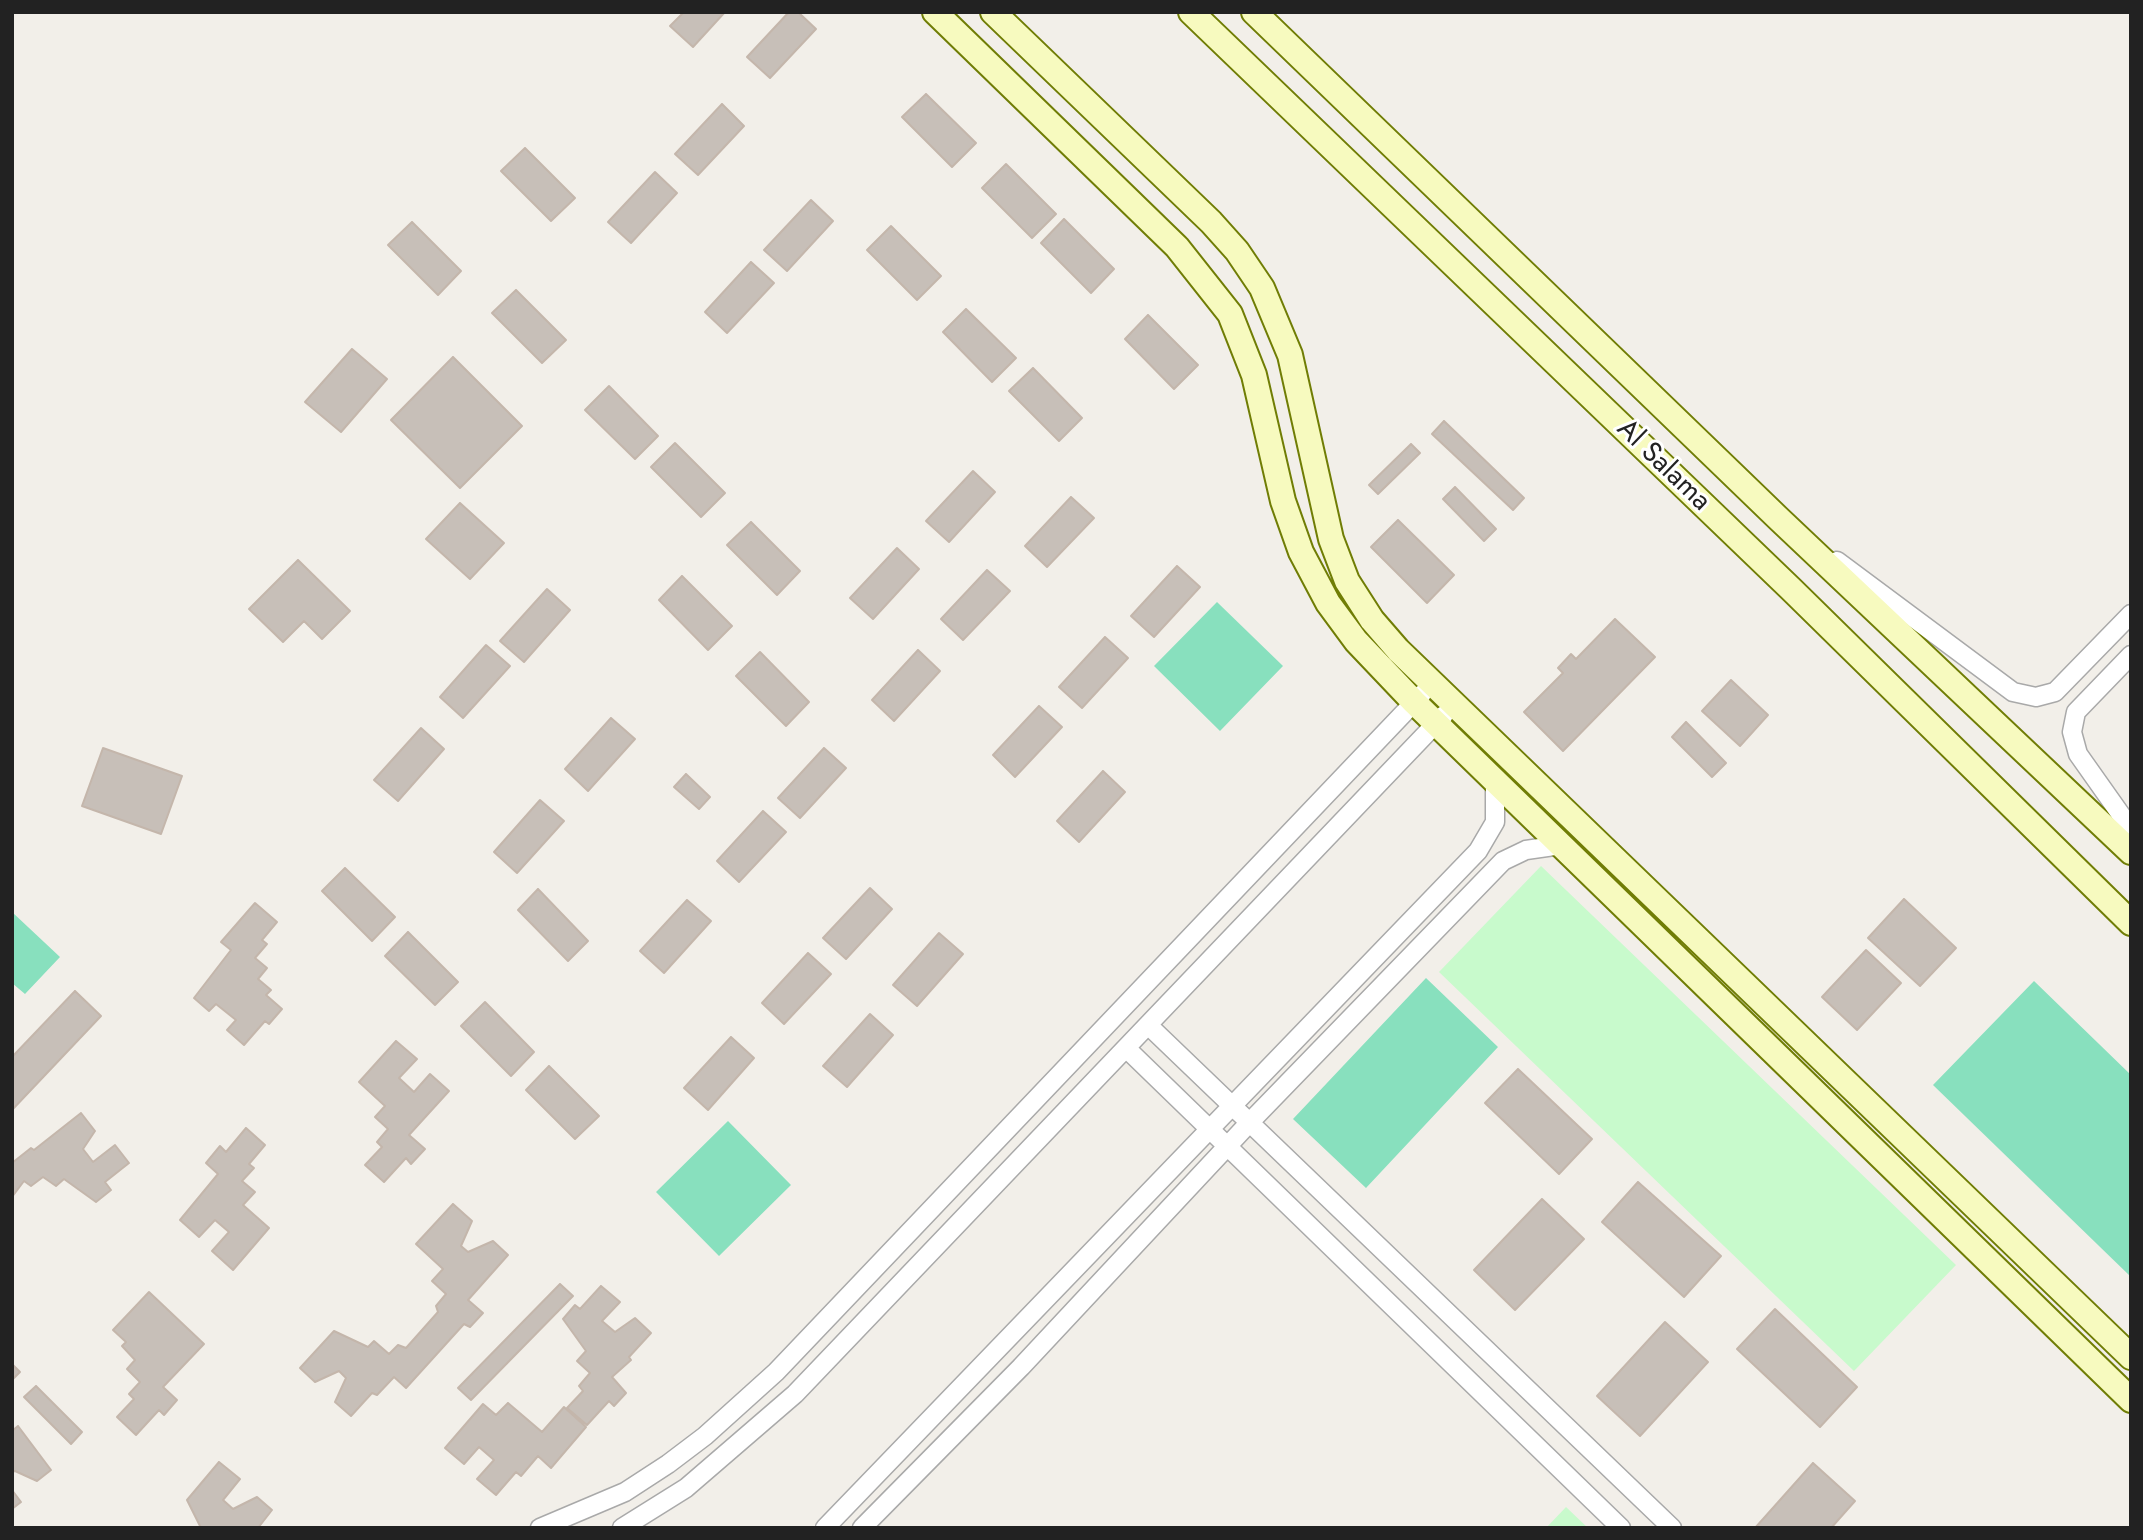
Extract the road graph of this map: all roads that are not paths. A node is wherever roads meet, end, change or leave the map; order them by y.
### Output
1 (935, 12) edge
2 (993, 12) edge
3 (1191, 12) edge
4 (1254, 12) edge
5 (1779, 519) junction
6 (2131, 614) edge
7 (2131, 655) edge
8 (1432, 683) junction
9 (1414, 702) junction
10 (1454, 704) junction
11 (1436, 724) junction
12 (1494, 781) junction
13 (2131, 829) edge
14 (1561, 845) junction
15 (2131, 852) edge
16 (2131, 923) edge
17 (1148, 1025) junction
18 (1126, 1048) junction
19 (1232, 1106) junction
20 (1250, 1122) junction
21 (1209, 1128) junction
22 (1228, 1146) junction
23 (2131, 1357) edge
24 (2131, 1400) edge
25 (540, 1528) edge
26 (622, 1528) edge
27 (825, 1528) edge
28 (862, 1528) edge
29 (1621, 1528) edge
30 (1671, 1528) edge

1 - 9 street
2 - 8 street
3 - 16 street, Al Salama
4 - 5 street, Al Salama
5 - 6 street
5 - 15 street, Al Salama
7 - 13 street
8 - 9 street
8 - 10 street
9 - 11 street
9 - 25 street
10 - 11 street
10 - 23 street
11 - 12 street
11 - 17 street
12 - 14 street
12 - 19 street
14 - 20 street
14 - 24 street
17 - 18 street
17 - 19 street
18 - 21 street
18 - 26 street
19 - 20 street
19 - 21 street
20 - 22 street
20 - 30 street
21 - 22 street
21 - 27 street
22 - 28 street
22 - 29 street

